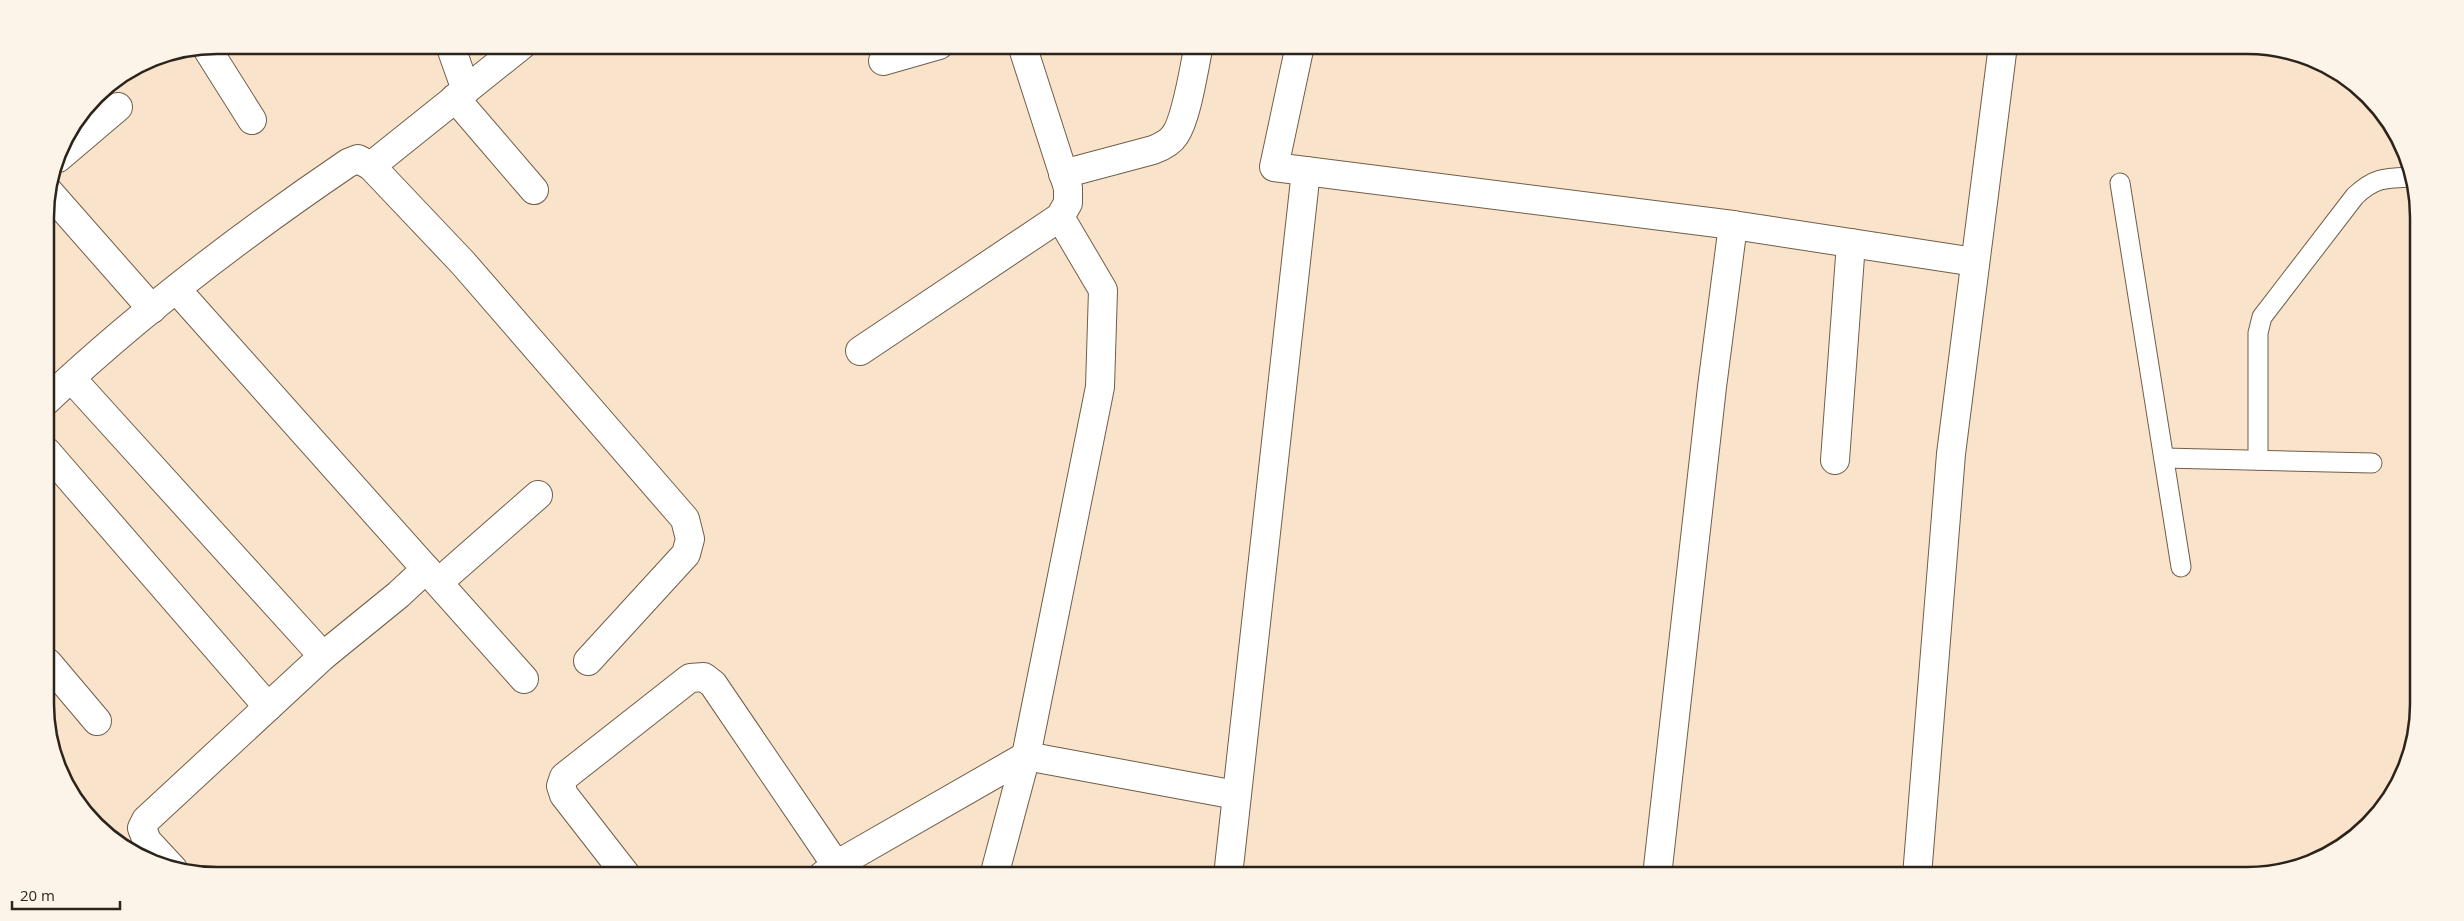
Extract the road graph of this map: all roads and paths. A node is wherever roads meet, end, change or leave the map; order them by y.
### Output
1 (210, 54) edge
2 (452, 54) edge
3 (511, 54) edge
4 (908, 54) edge
5 (1025, 54) edge
6 (1197, 54) edge
7 (1298, 54) edge
8 (2002, 54) edge
9 (884, 61) dead end
10 (461, 94) junction
11 (118, 107) dead end
12 (252, 120) dead end
13 (69, 149) edge
14 (371, 166) junction
15 (1306, 171) junction
16 (1064, 174) junction
17 (2406, 177) edge
18 (2120, 183) dead end
19 (534, 190) dead end
20 (55, 198) edge
21 (1060, 217) junction
22 (1734, 225) junction
23 (1852, 243) junction
24 (1975, 262) junction
25 (177, 290) junction
26 (152, 309) junction
27 (860, 352) dead end
28 (71, 378) junction
29 (54, 394) edge
30 (2164, 458) junction
31 (54, 460) edge
32 (1835, 460) dead end
33 (2258, 460) junction
34 (2372, 463) dead end
35 (538, 495) dead end
36 (2181, 567) dead end
37 (433, 576) junction
38 (323, 656) junction
39 (588, 661) dead end
40 (54, 670) edge
41 (524, 679) dead end
42 (268, 707) junction
43 (97, 721) dead end
44 (1026, 756) junction
45 (1236, 795) junction
46 (142, 845) edge
47 (155, 855) edge
48 (620, 867) edge
49 (827, 867) edge
50 (836, 867) edge
51 (996, 867) edge
52 (1229, 867) edge
53 (1658, 867) edge
54 (1918, 867) edge

1 - 12 street
2 - 10 street
3 - 10 street
4 - 9 street
5 - 16 street
6 - 16 street
7 - 15 street
8 - 24 street
10 - 14 street
10 - 19 street
11 - 13 street
14 - 25 street
14 - 39 street
15 - 22 street
15 - 45 street
16 - 21 street
17 - 33 lane
18 - 30 lane
20 - 26 street
21 - 27 street
21 - 44 street
22 - 23 street
22 - 53 street
23 - 24 street
23 - 32 street
24 - 54 street
25 - 26 street
25 - 37 street
26 - 28 street
28 - 29 street
28 - 38 street
30 - 33 lane
30 - 36 lane
31 - 42 street
33 - 34 lane
35 - 37 street
37 - 38 street
37 - 41 street
38 - 42 street
40 - 43 street
42 - 46 street
44 - 45 street
44 - 50 street
44 - 51 street
45 - 52 street
46 - 47 street
48 - 49 street

